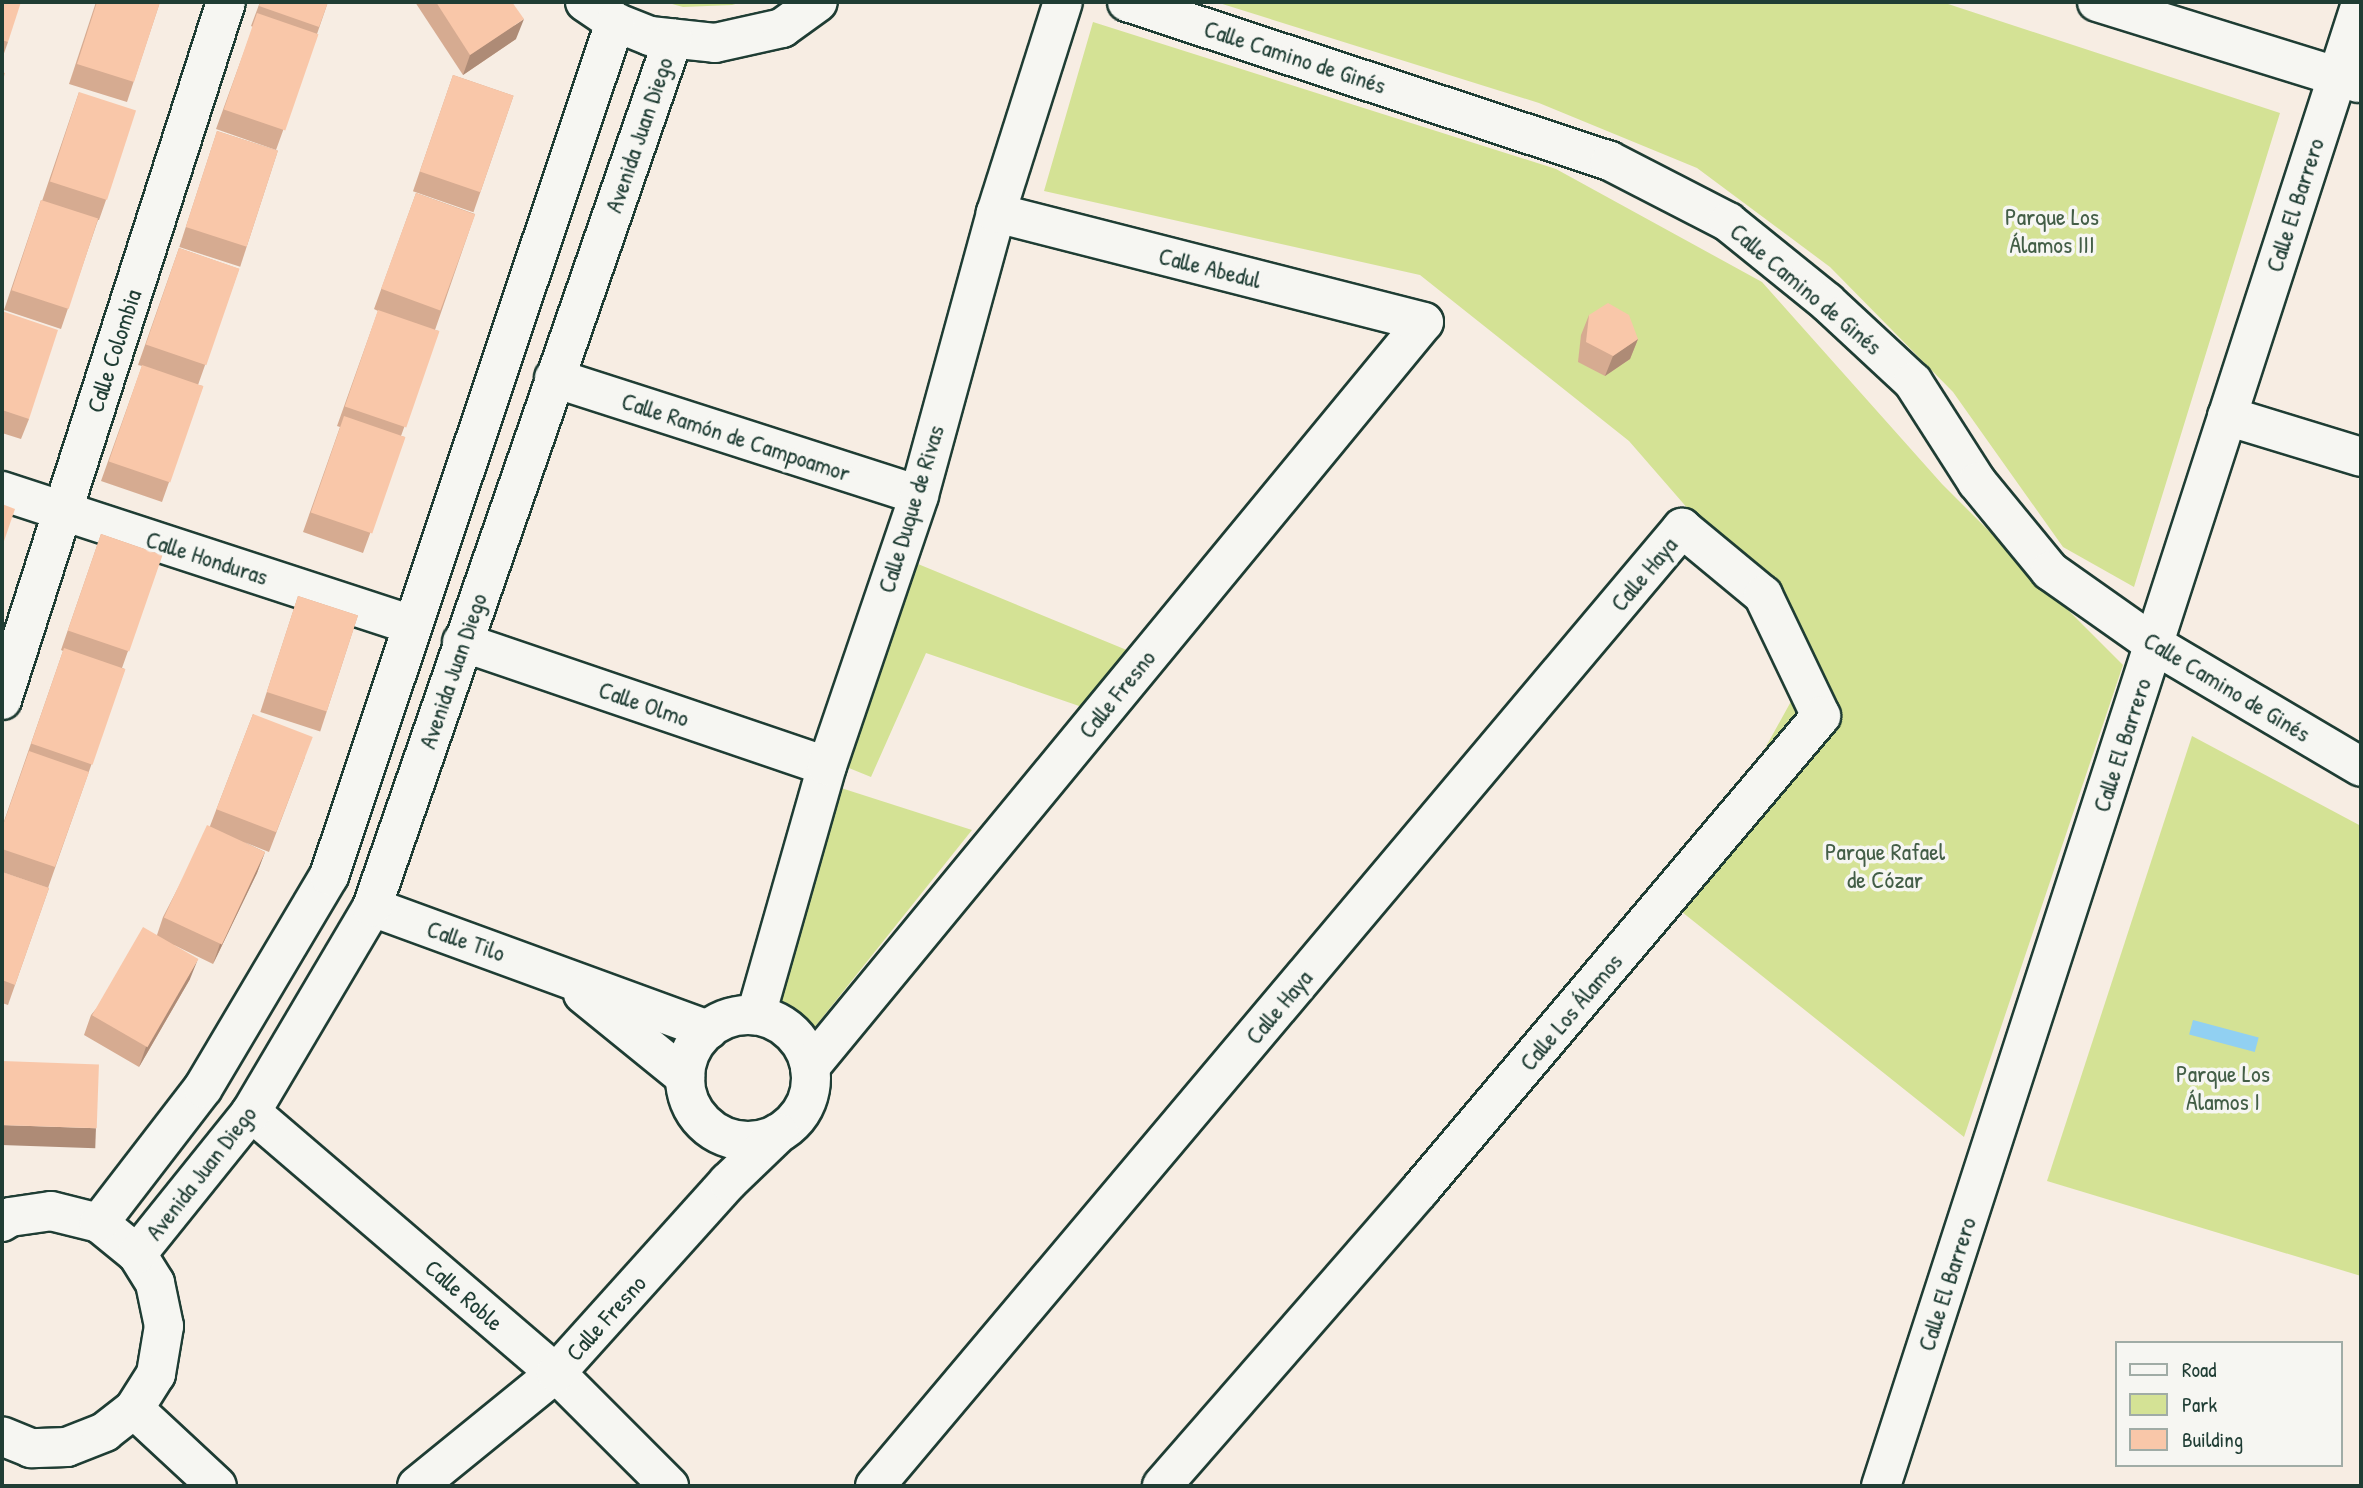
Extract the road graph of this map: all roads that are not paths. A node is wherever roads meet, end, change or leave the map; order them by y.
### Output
1 (226, 2) edge
2 (818, 2) edge
3 (1063, 2) edge
4 (1127, 2) edge
5 (2097, 2) edge
6 (2361, 3) edge
7 (600, 12) edge
8 (673, 38) junction
9 (2349, 80) edge
10 (996, 213) junction
11 (1424, 322) joint
12 (554, 378) junction
13 (2227, 416) junction
14 (2361, 457) edge
15 (2, 491) edge
16 (919, 495) junction
17 (62, 511) junction
18 (1682, 528) joint
19 (413, 625) junction
20 (462, 642) junction
21 (2155, 645) junction
22 (2, 700) edge
23 (827, 766) junction
24 (2361, 767) edge
25 (372, 907) junction
26 (559, 975) junction
27 (756, 1015) junction
28 (708, 1030) junction
29 (810, 1067) junction
30 (685, 1077) junction
31 (251, 1112) junction
32 (779, 1133) junction
33 (2, 1222) edge
34 (99, 1223) junction
35 (137, 1254) junction
36 (556, 1373) junction
37 (134, 1409) junction
38 (2, 1436) edge
39 (217, 1486) edge
40 (417, 1486) edge
41 (669, 1486) edge
42 (875, 1486) edge
43 (1162, 1486) edge
44 (1881, 1486) edge

1 - 17 street, Calle Colombia
2 - 8 street
3 - 10 street, Calle Duque de Rivas
4 - 21 street, Calle Camino de Ginés
5 - 9 street
6 - 9 street, Calle El Barrero
7 - 8 street
7 - 19 street, Avenida Juan Diego
8 - 12 street, Avenida Juan Diego
9 - 13 street, Calle El Barrero
10 - 11 street, Calle Abedul
10 - 16 street, Calle Duque de Rivas
11 - 29 street, Calle Fresno
12 - 16 street, Calle Ramón de Campoamor
12 - 20 street, Avenida Juan Diego
13 - 14 street
13 - 21 street, Calle El Barrero
15 - 17 street, Calle Honduras
16 - 23 street, Calle Duque de Rivas
17 - 19 street, Calle Honduras
17 - 22 street, Calle Colombia
18 - 42 street, Calle Haya
18 - 43 street, Calle Los Álamos
19 - 34 street, Avenida Juan Diego
20 - 23 street, Calle Olmo
20 - 25 street, Avenida Juan Diego
21 - 24 street, Calle Camino de Ginés
21 - 44 street, Calle El Barrero
23 - 27 street, Calle Duque de Rivas
25 - 26 street, Calle Tilo
25 - 31 street, Avenida Juan Diego
26 - 28 street, Calle Tilo
26 - 30 street, Calle Tilo
27 - 28 street
27 - 29 street
28 - 30 street
29 - 32 street
30 - 32 street
31 - 35 street, Avenida Juan Diego
31 - 36 street, Calle Roble
32 - 36 street, Calle Fresno
33 - 34 street
34 - 35 street
35 - 37 street
36 - 40 street, Calle Fresno
36 - 41 street, Calle Roble
37 - 38 street
37 - 39 street

